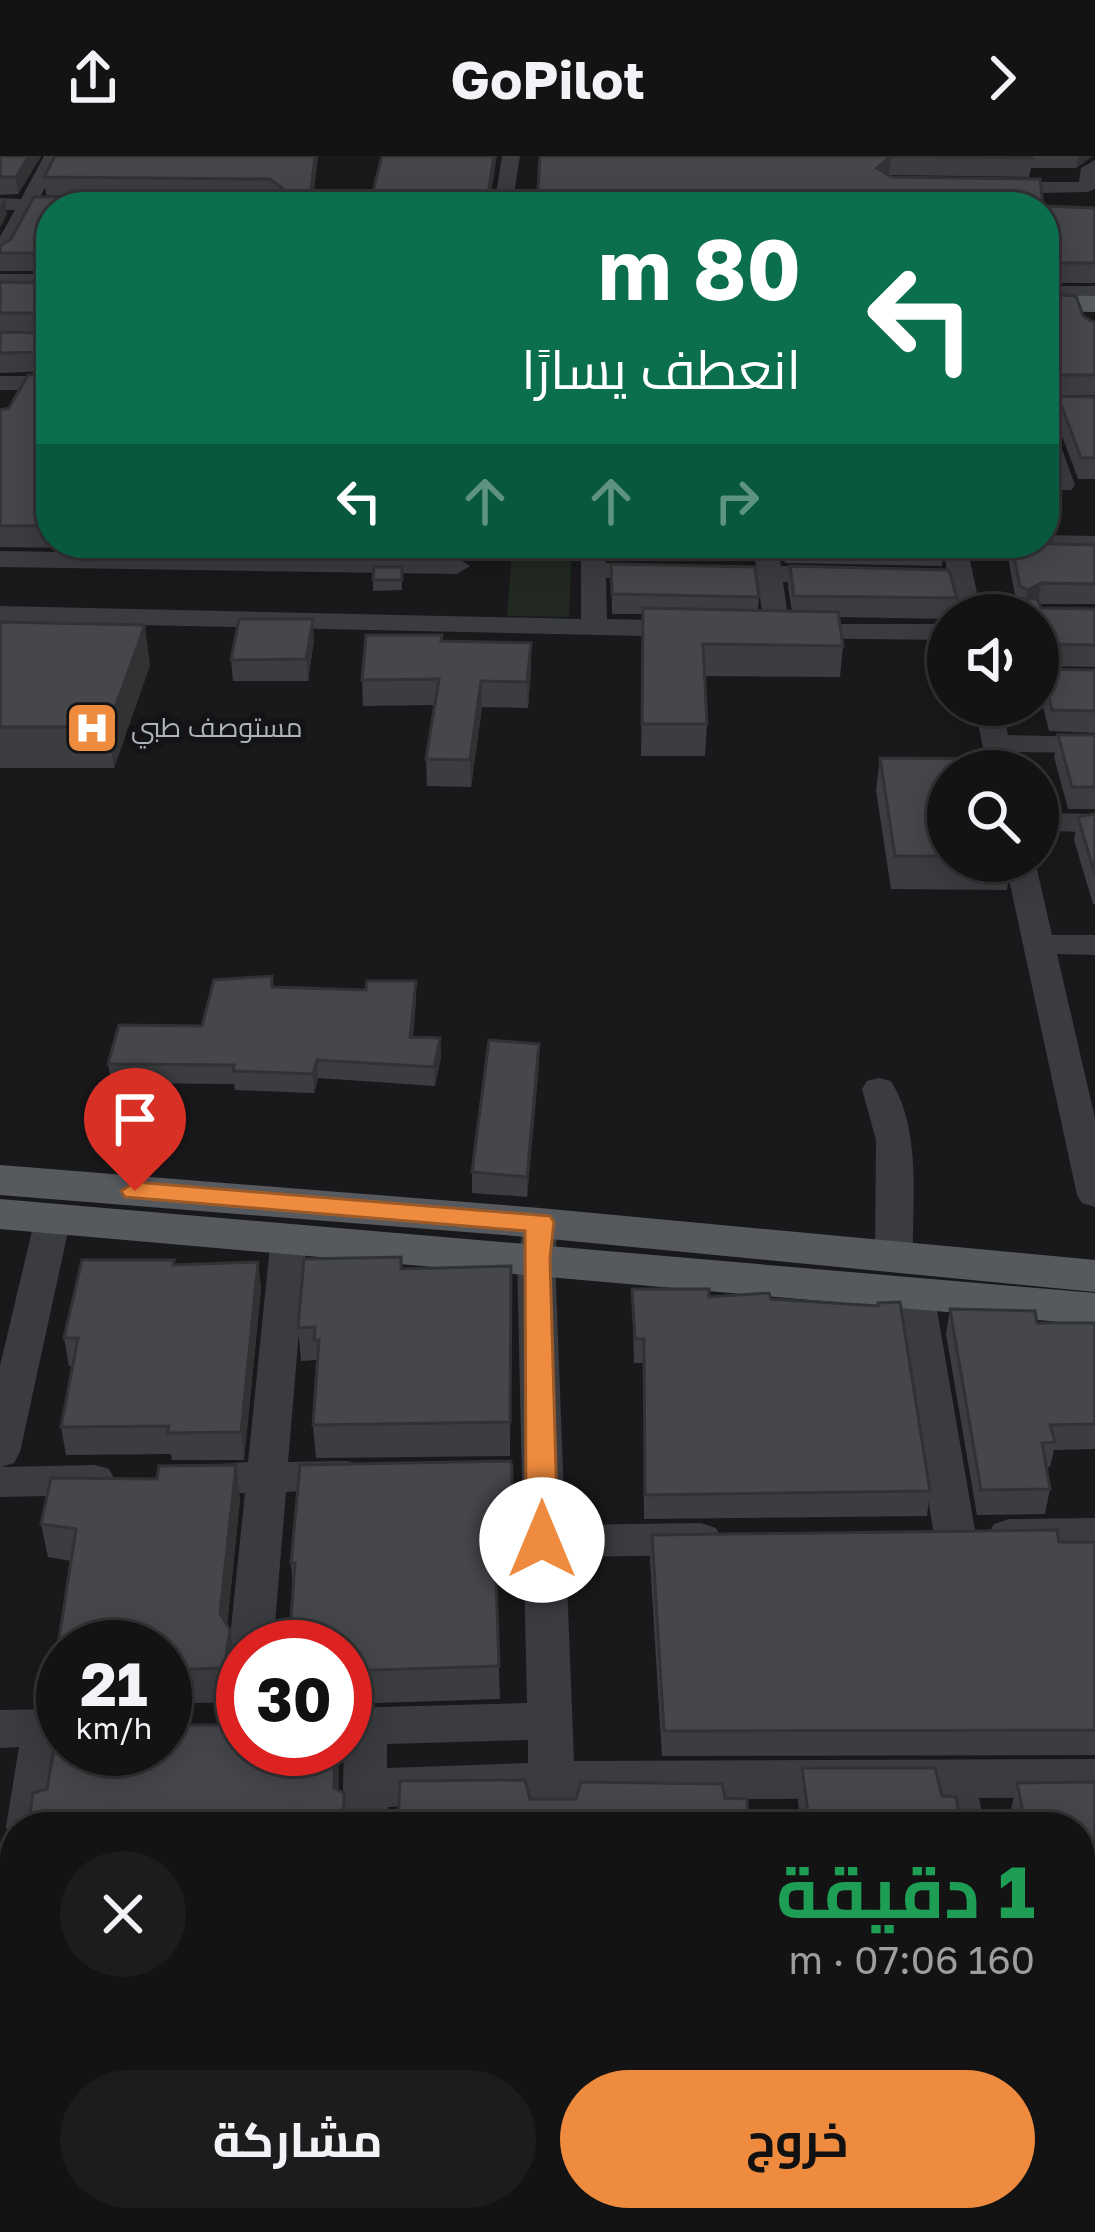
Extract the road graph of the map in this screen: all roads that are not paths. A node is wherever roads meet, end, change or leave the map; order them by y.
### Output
1 (53, 156) edge
2 (511, 156) edge
3 (1095, 164) edge
4 (977, 187) edge
5 (505, 192) edge
6 (0, 204) edge
7 (24, 205) junction
8 (36, 205) edge
9 (0, 255) edge
10 (0, 280) edge
11 (36, 280) edge
12 (0, 289) edge
13 (36, 290) edge
14 (1059, 297) edge
15 (0, 300) edge
16 (36, 300) edge
17 (1059, 305) edge
18 (1093, 309) edge
19 (1059, 312) edge
20 (1059, 485) edge
21 (1095, 485) edge
22 (1059, 542) edge
23 (1095, 543) edge
24 (140, 558) edge
25 (356, 558) edge
26 (592, 558) edge
27 (612, 558) edge
28 (767, 558) edge
29 (957, 558) edge
30 (0, 559) edge
31 (769, 574) junction
32 (47, 579) edge
33 (961, 579) junction
34 (454, 585) edge
35 (964, 594) edge
36 (0, 614) edge
37 (595, 627) junction
38 (709, 629) edge
39 (927, 632) edge
40 (1095, 746) edge
41 (1059, 750) edge
42 (1059, 823) edge
43 (1095, 824) edge
44 (1025, 882) edge
45 (1038, 944) junction
46 (1095, 945) edge
47 (879, 1089) dead end
48 (1084, 1108) edge
49 (0, 1180) edge
50 (1095, 1195) edge
51 (0, 1214) edge
52 (52, 1218) junction
53 (289, 1236) junction
54 (538, 1240) junction
55 (904, 1275) junction
56 (1095, 1276) edge
57 (1095, 1309) edge
58 (0, 1452) edge
59 (496, 1475) edge
60 (542, 1475) junction
61 (382, 1476) edge
62 (267, 1477) junction
63 (0, 1482) edge
64 (1095, 1534) edge
65 (909, 1536) edge
66 (955, 1536) junction
67 (749, 1538) edge
68 (542, 1540) junction
69 (254, 1620) edge
70 (548, 1720) junction
71 (372, 1726) edge
72 (36, 1728) edge
73 (362, 1776) edge
74 (952, 1776) junction
75 (742, 1778) junction
76 (1095, 1778) edge
77 (553, 1805) edge
78 (366, 1808) edge
79 (29, 1812) edge
80 (746, 1812) edge
81 (959, 1812) edge

1 - 7 street
2 - 5 street
3 - 4 street
6 - 7 street
7 - 8 street
7 - 9 street
10 - 11 street
12 - 13 main road
14 - 18 street
15 - 16 main road
17 - 18 main road
18 - 19 main road
20 - 21 street
22 - 23 street
24 - 32 street
25 - 34 street
26 - 37 street
27 - 31 street
28 - 31 street
29 - 33 street
30 - 32 street
31 - 33 street
31 - 39 street
32 - 34 street
32 - 36 street
33 - 35 street
34 - 37 street
37 - 38 street
40 - 41 street
42 - 43 street
44 - 45 street
45 - 46 street
45 - 48 street
47 - 55 street
48 - 50 street
49 - 54 main road
51 - 52 main road
52 - 53 main road
52 - 58 street
53 - 54 main road
53 - 62 street
54 - 55 main road
54 - 60 street
55 - 56 main road
55 - 57 main road
55 - 66 street
59 - 60 street
60 - 68 street
61 - 62 street
62 - 63 street
62 - 69 street
64 - 66 street
65 - 66 street
67 - 68 street
68 - 70 street
70 - 71 street
70 - 77 street
72 - 79 street
73 - 78 street
74 - 75 street
74 - 76 street
74 - 81 street
75 - 77 street
75 - 80 street
77 - 78 street

